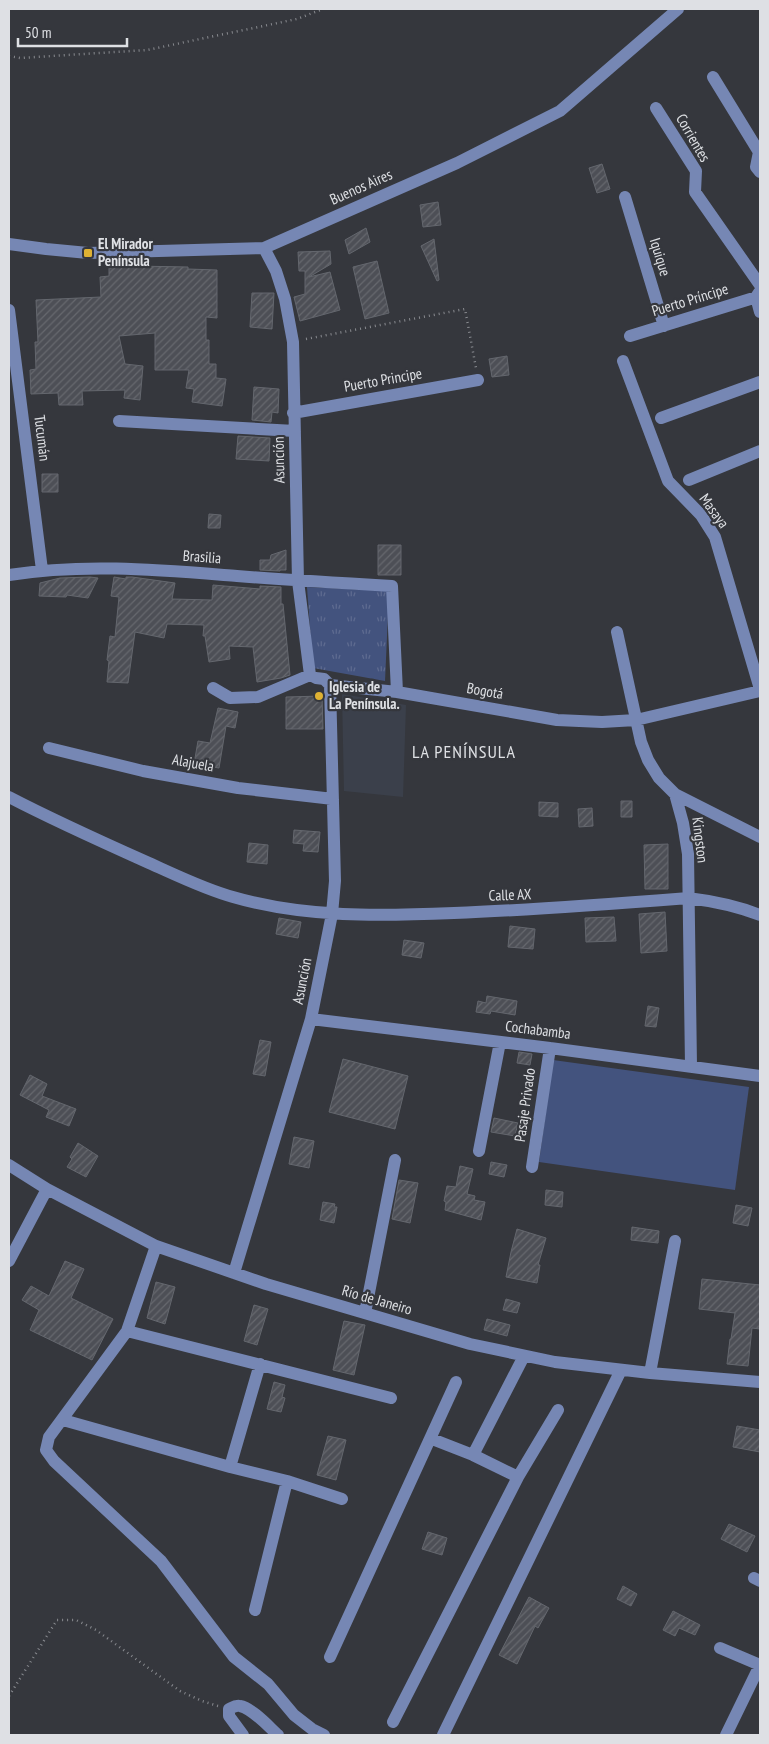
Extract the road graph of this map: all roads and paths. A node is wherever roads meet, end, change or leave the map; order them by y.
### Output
1 (323, 9) edge
2 (678, 9) edge
3 (9, 56) edge
4 (712, 76) dead end
5 (656, 108) dead end
6 (760, 172) edge
7 (625, 197) dead end
8 (9, 244) edge
9 (264, 248) junction
10 (759, 292) edge
11 (9, 310) edge
12 (760, 312) edge
13 (664, 326) junction
14 (630, 336) dead end
15 (293, 342) junction
16 (623, 361) dead end
17 (478, 380) joint
18 (760, 382) edge
19 (294, 413) junction
20 (661, 418) dead end
21 (119, 421) dead end
22 (295, 431) junction
23 (760, 451) edge
24 (689, 480) dead end
25 (42, 570) junction
26 (9, 575) edge
27 (298, 581) junction
28 (616, 632) dead end
29 (310, 675) junction
30 (330, 685) junction
31 (212, 688) dead end
32 (760, 690) edge
33 (397, 692) junction
34 (636, 720) junction
35 (49, 748) dead end
36 (675, 794) junction
37 (9, 797) edge
38 (333, 799) junction
39 (760, 836) edge
40 (688, 898) junction
41 (332, 914) junction
42 (760, 916) edge
43 (311, 1019) junction
44 (500, 1042) junction
45 (550, 1048) junction
46 (691, 1066) junction
47 (760, 1076) edge
48 (479, 1151) dead end
49 (395, 1160) dead end
50 (9, 1165) edge
51 (532, 1167) dead end
52 (47, 1189) junction
53 (675, 1241) dead end
54 (156, 1246) junction
55 (9, 1261) edge
56 (234, 1272) junction
57 (365, 1313) junction
58 (128, 1331) junction
59 (524, 1356) junction
60 (260, 1364) junction
61 (621, 1370) junction
62 (650, 1373) junction
63 (456, 1382) dead end
64 (760, 1382) edge
65 (391, 1398) dead end
66 (558, 1410) dead end
67 (63, 1420) junction
68 (432, 1438) junction
69 (473, 1455) junction
70 (230, 1467) junction
71 (518, 1477) junction
72 (287, 1481) junction
73 (342, 1499) dead end
74 (255, 1610) dead end
75 (720, 1648) dead end
76 (330, 1657) dead end
77 (760, 1665) edge
78 (9, 1696) edge
79 (229, 1709) junction
80 (393, 1722) dead end
81 (243, 1735) edge
82 (278, 1735) edge
83 (324, 1735) edge
84 (443, 1735) edge
85 (726, 1735) edge

1 - 3 path
2 - 9 street, Buenos Aires
4 - 6 street
5 - 10 street, Corrientes
7 - 13 street, Iquique
8 - 9 street, Buenos Aires
9 - 15 street, Asunción
10 - 12 street, Corrientes
10 - 13 street, Puerto Príncipe
11 - 25 street, Tucumán
13 - 14 street, Puerto Príncipe
15 - 17 path
15 - 19 street, Asunción
16 - 32 street, Masaya
17 - 19 street, Puerto Principe
18 - 20 street
19 - 22 street, Asunción
21 - 22 street
22 - 27 street, Asunción
23 - 24 street
25 - 26 street, Brasilia
25 - 27 street, Brasilia
27 - 29 street, Asunción
27 - 33 street, Brasilia
28 - 34 street, Kingston
29 - 30 street, Bogotá
29 - 31 street
30 - 33 street, Bogotá
30 - 38 street, Asunción
32 - 34 street, Bogotá
33 - 34 street, Bogotá
34 - 36 street, Kingston
35 - 38 street, Alajuela
36 - 39 street
36 - 40 street, Kingston
37 - 41 street, Calle AX
38 - 41 street, Asunción
40 - 41 street, Calle AX
40 - 42 street, Calle AX
40 - 46 street, Kingston
41 - 43 street, Asunción
43 - 44 street, Cochabamba
43 - 56 street, Asunción
44 - 45 street, Cochabamba
44 - 48 street
45 - 46 street, Cochabamba
45 - 51 street, Pasaje Privado
46 - 47 street, Cochabamba
49 - 57 street
50 - 52 street, Río de Janeiro
52 - 54 street, Río de Janeiro
52 - 55 street
53 - 62 street
54 - 56 street, Río de Janeiro
54 - 58 street
56 - 57 street, Río de Janeiro
57 - 59 street, Río de Janeiro
58 - 60 street
58 - 67 street
59 - 61 street, Río de Janeiro
59 - 69 street
60 - 65 street
60 - 70 street
61 - 62 street, Río de Janeiro
61 - 84 street
62 - 64 street, Río de Janeiro
63 - 68 street
66 - 71 street
67 - 70 street
67 - 83 street
68 - 69 street
68 - 76 street
69 - 71 street
70 - 72 street
71 - 80 street
72 - 73 street
72 - 74 street
75 - 77 street
77 - 85 street
78 - 79 path
79 - 81 street
79 - 82 street

